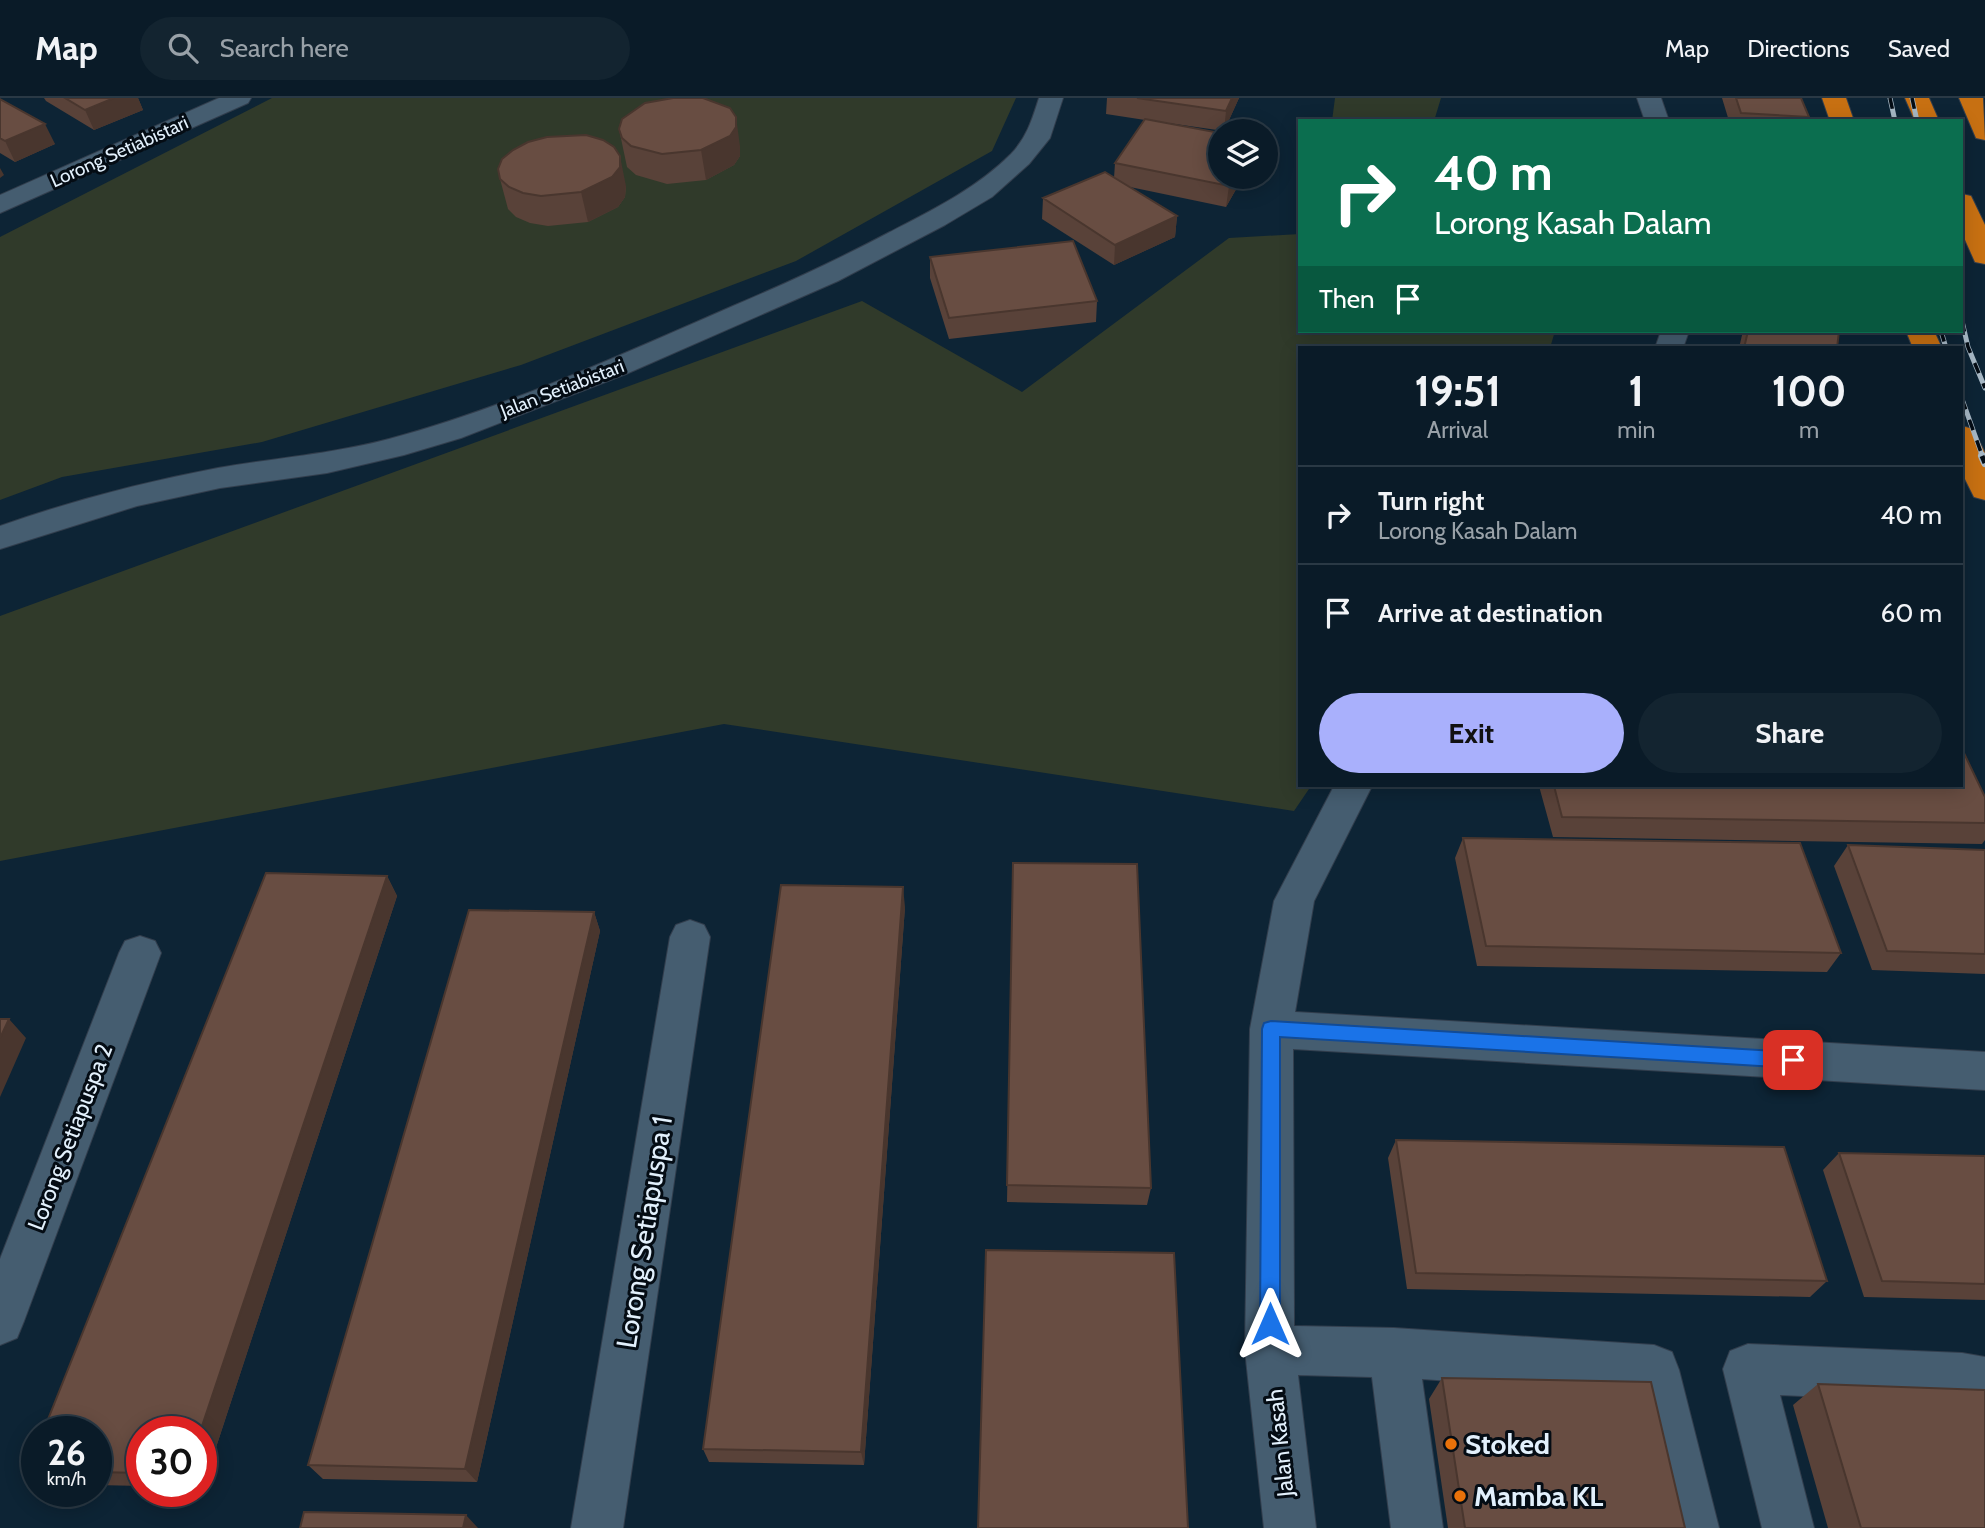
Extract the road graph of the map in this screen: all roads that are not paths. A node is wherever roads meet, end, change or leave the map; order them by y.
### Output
1 (239, 98) edge
2 (1051, 98) edge
3 (1649, 98) edge
4 (1834, 98) edge
5 (1917, 98) edge
6 (1971, 98) edge
7 (1656, 119) edge
8 (1841, 119) edge
9 (1926, 119) edge
10 (1985, 134) edge
11 (1963, 204) edge
12 (0, 205) edge
13 (1985, 256) edge
14 (1963, 438) edge
15 (1985, 490) edge
16 (0, 537) edge
17 (1352, 787) edge
18 (690, 937) dead end
19 (139, 953) dead end
20 (1271, 1029) junction
21 (1985, 1071) edge
22 (0, 1321) edge
23 (1270, 1350) junction
24 (1394, 1353) junction
25 (1985, 1382) edge
26 (597, 1528) edge
27 (1290, 1528) edge
28 (1417, 1528) edge
29 (1693, 1528) edge
30 (1788, 1528) edge

1 - 12 street, Lorong Setiabistari
2 - 16 street, Jalan Setiabistari
3 - 7 street
4 - 8 highway
5 - 9 highway
6 - 10 highway
11 - 13 highway
14 - 15 highway
17 - 20 street, Jalan Kasah
18 - 26 street, Lorong Setiapuspa 1
19 - 22 street, Lorong Setiapuspa 2
20 - 21 street
20 - 23 street, Jalan Kasah
23 - 24 street
23 - 27 street, Jalan Kasah
24 - 28 street
24 - 29 street
25 - 30 street

